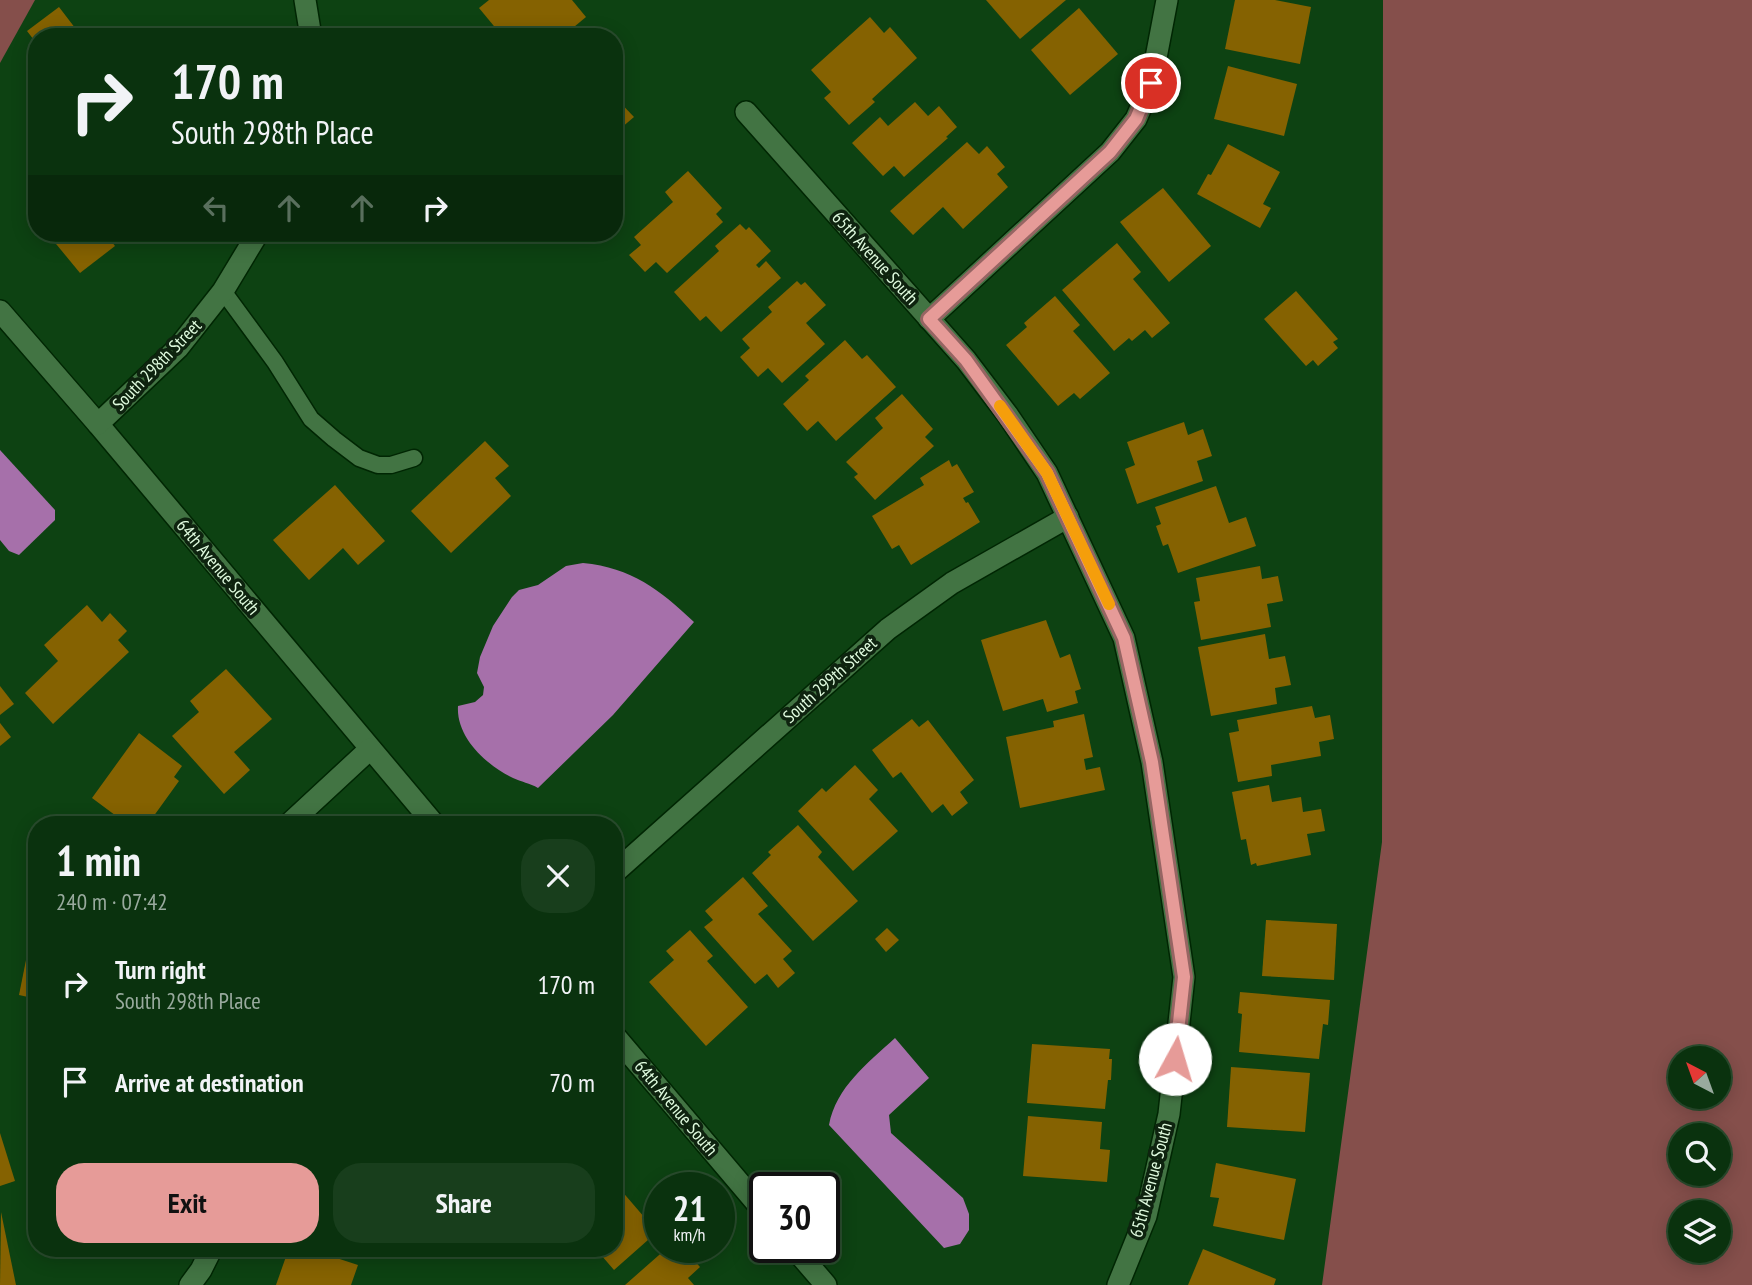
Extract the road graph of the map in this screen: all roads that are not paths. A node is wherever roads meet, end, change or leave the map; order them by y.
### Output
1 (305, 0) edge
2 (1167, 0) edge
3 (310, 28) edge
4 (746, 112) dead end
5 (253, 242) edge
6 (223, 291) junction
7 (0, 311) edge
8 (929, 319) junction
9 (98, 424) junction
10 (414, 458) dead end
11 (1068, 517) junction
12 (370, 749) junction
13 (298, 816) edge
14 (427, 816) edge
15 (623, 865) edge
16 (623, 1046) edge
17 (749, 1194) edge
18 (208, 1257) edge
19 (806, 1263) edge
20 (823, 1284) edge
21 (190, 1285) edge
22 (1118, 1285) edge

1 - 3 street
2 - 8 street
4 - 8 street, 65th Avenue South
5 - 6 street, South 298th Street
6 - 9 street, South 298th Street
6 - 10 lane
7 - 9 street, 64th Avenue South
8 - 11 street, 65th Avenue South
9 - 12 street, 64th Avenue South
11 - 15 street, South 299th Street
11 - 22 street, 65th Avenue South
12 - 13 street
12 - 14 street, 64th Avenue South
16 - 17 street, 64th Avenue South
18 - 21 street
19 - 20 street

